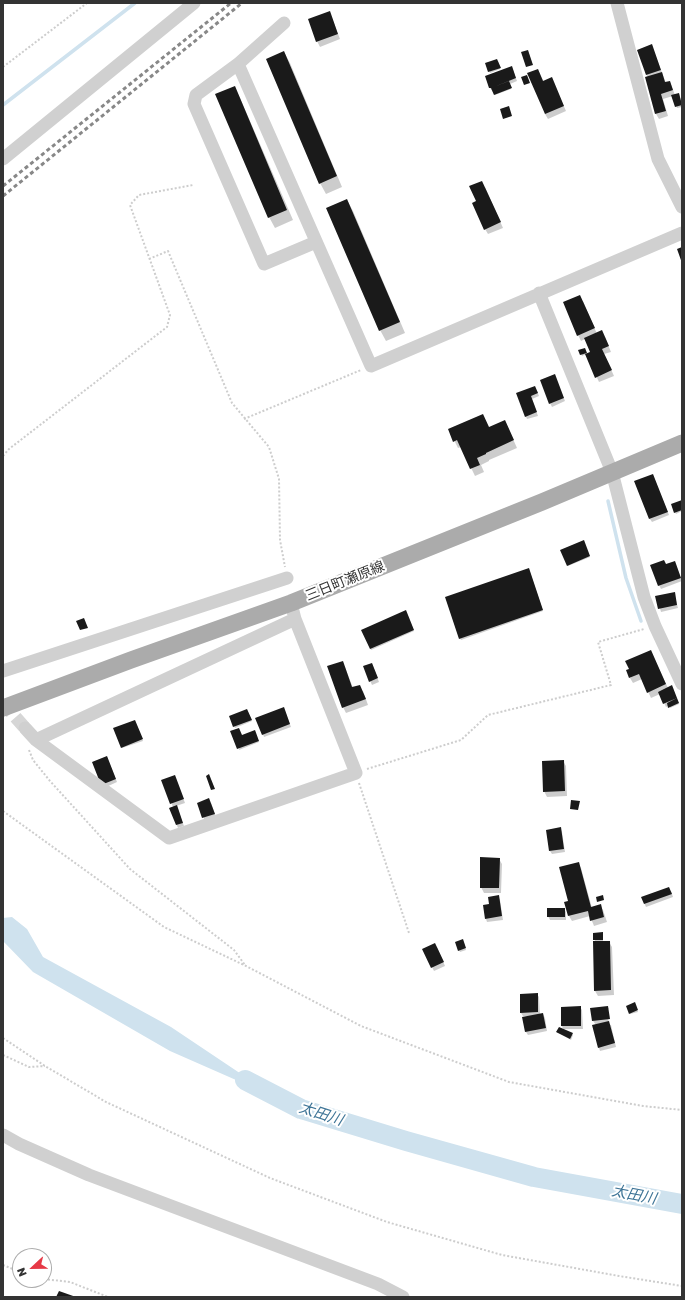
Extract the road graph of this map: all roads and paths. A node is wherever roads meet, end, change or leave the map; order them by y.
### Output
1 (87, 3) edge
2 (194, 3) edge
3 (617, 3) edge
4 (284, 23) dead end
5 (238, 64) junction
6 (3, 67) edge
7 (3, 159) edge
8 (193, 185) dead end
9 (682, 207) edge
10 (682, 233) edge
11 (316, 242) junction
12 (150, 259) junction
13 (540, 293) junction
14 (371, 366) junction
15 (244, 419) junction
16 (682, 443) edge
17 (3, 456) edge
18 (612, 472) junction
19 (287, 578) joint
20 (291, 603) junction
21 (295, 619) junction
22 (655, 626) junction
23 (3, 671) edge
24 (682, 684) edge
25 (3, 708) edge
26 (25, 728) tunnel mouth
27 (36, 740) junction
28 (356, 773) junction
29 (3, 811) edge
30 (409, 933) dead end
31 (246, 966) junction
32 (3, 1038) edge
33 (3, 1054) edge
34 (45, 1066) junction
35 (682, 1110) edge
36 (3, 1135) edge
37 (52, 1280) edge
38 (682, 1286) edge
39 (108, 1297) edge
40 (403, 1297) edge

1 - 6 path
2 - 7 street
3 - 9 street
4 - 5 street
5 - 11 street
5 - 11 street
8 - 12 path
10 - 13 street
11 - 14 street
12 - 15 path
12 - 17 path
13 - 14 street
13 - 18 street
14 - 15 path
15 - 19 path
16 - 18 main road, 三日町瀬原線
18 - 20 main road, 三日町瀬原線
18 - 22 street
19 - 23 street
20 - 21 street
20 - 25 main road, 三日町瀬原線
21 - 27 street
21 - 28 street
22 - 24 street
22 - 28 path
26 - 27 street
27 - 28 street
27 - 31 path
28 - 30 path
29 - 31 path
31 - 35 path
32 - 34 path
33 - 34 path
34 - 38 path
36 - 40 street
37 - 39 path

